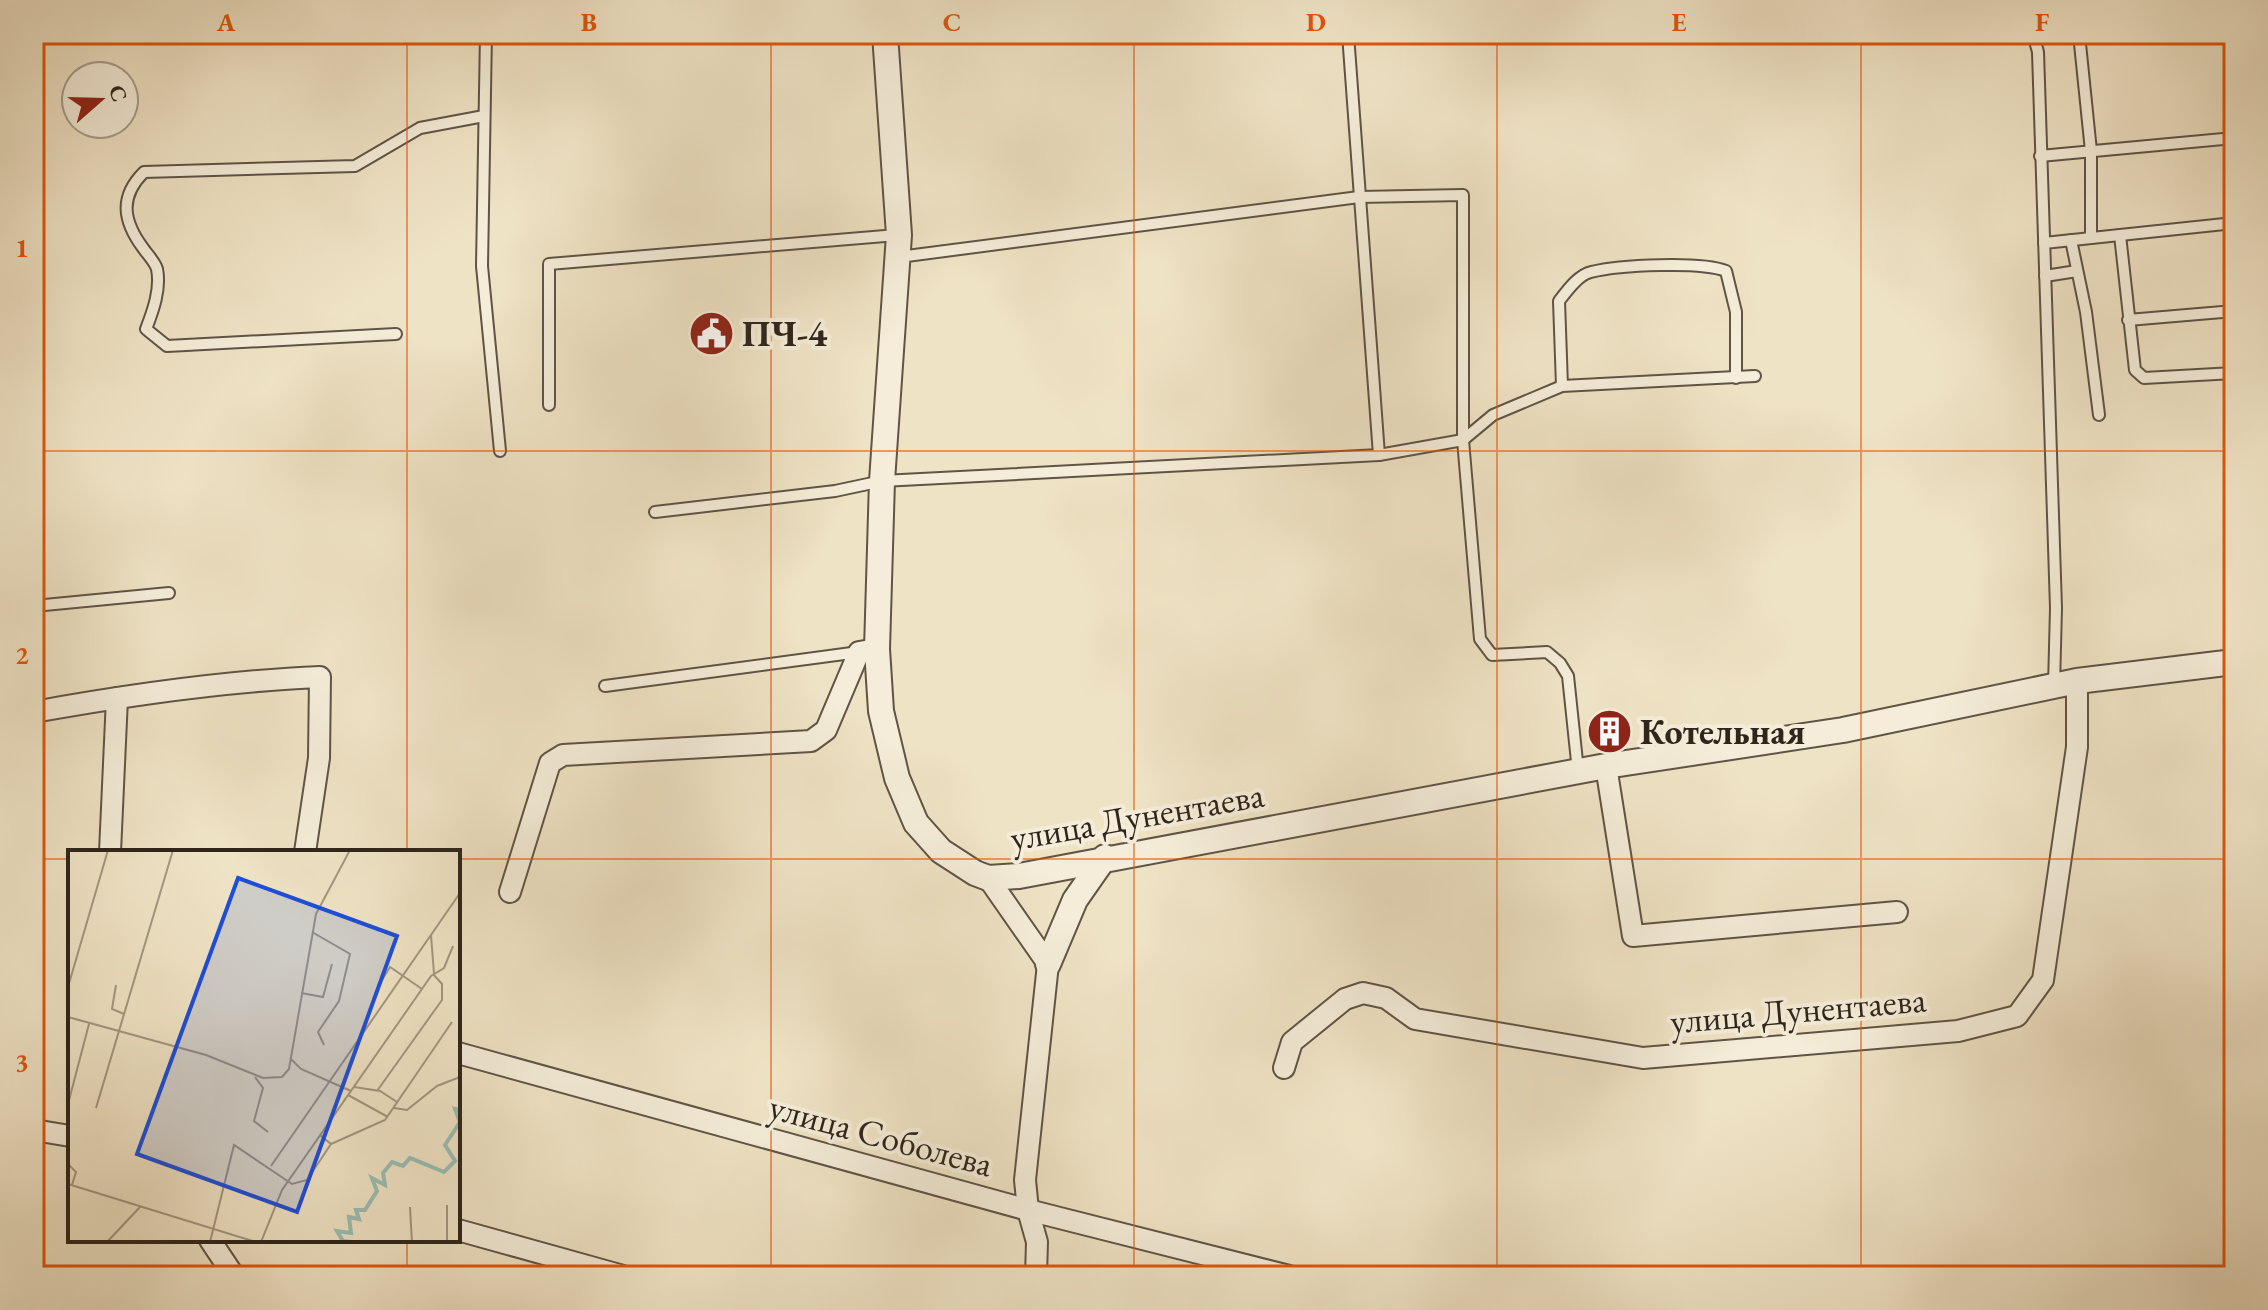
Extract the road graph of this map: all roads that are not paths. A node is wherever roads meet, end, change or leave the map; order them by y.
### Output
1 (486, 34) edge
2 (885, 34) edge
3 (1348, 34) edge
4 (2033, 34) edge
5 (2079, 34) edge
6 (484, 116) junction
7 (2234, 138) edge
8 (2091, 151) junction
9 (2040, 156) junction
10 (1359, 197) junction
11 (2234, 223) edge
12 (2120, 235) junction
13 (2091, 238) junction
14 (2071, 240) junction
15 (2044, 243) junction
16 (898, 246) junction
17 (2077, 271) junction
18 (2045, 276) junction
19 (2234, 311) edge
20 (2128, 320) junction
21 (396, 334) dead end
22 (2234, 373) edge
23 (1755, 376) dead end
24 (1736, 378) junction
25 (1562, 386) junction
26 (549, 405) dead end
27 (2099, 415) dead end
28 (1463, 440) junction
29 (500, 451) dead end
30 (1379, 455) junction
31 (882, 481) junction
32 (655, 512) dead end
33 (169, 593) dead end
34 (34, 606) edge
35 (868, 650) junction
36 (2234, 662) edge
37 (2066, 684) junction
38 (605, 686) dead end
39 (117, 698) junction
40 (34, 712) edge
41 (1606, 766) junction
42 (1578, 771) junction
43 (110, 850) edge
44 (305, 850) edge
45 (1105, 857) junction
46 (988, 878) junction
47 (510, 892) dead end
48 (1897, 912) dead end
49 (1048, 964) junction
50 (460, 1054) edge
51 (1284, 1068) dead end
52 (34, 1130) edge
53 (68, 1136) edge
54 (1028, 1210) junction
55 (460, 1231) edge
56 (211, 1242) edge
57 (234, 1276) edge
58 (620, 1276) edge
59 (1036, 1276) edge
60 (1289, 1276) edge

1 - 6 lane
2 - 16 street, улица Дунентаева
3 - 10 lane
4 - 9 lane
5 - 8 lane
6 - 21 lane
6 - 29 lane
7 - 8 lane
8 - 9 lane
8 - 13 lane
9 - 15 lane
10 - 16 lane
10 - 28 lane
10 - 30 lane
11 - 12 lane
12 - 13 lane
12 - 20 lane
13 - 14 lane
14 - 15 lane
14 - 17 lane
15 - 18 lane
16 - 26 lane
16 - 31 street, улица Дунентаева
17 - 18 lane
17 - 27 lane
18 - 37 lane
19 - 20 lane
20 - 22 lane
23 - 24 lane
24 - 25 lane
24 - 25 lane
25 - 28 lane
28 - 30 lane
28 - 42 lane
30 - 31 lane
31 - 32 lane
31 - 35 street, улица Дунентаева
33 - 34 lane
35 - 38 lane
35 - 46 street, улица Дунентаева
35 - 47 street
36 - 37 street, улица Дунентаева
37 - 41 street, улица Дунентаева
37 - 51 street, улица Дунентаева
39 - 40 street
39 - 43 street
39 - 44 street
41 - 42 street, улица Дунентаева
41 - 48 street
42 - 45 street, улица Дунентаева
45 - 46 street, улица Дунентаева
45 - 49 street
46 - 49 street
49 - 54 street
50 - 54 street, улица Соболева
52 - 53 street
54 - 59 street
54 - 60 street, улица Соболева
55 - 58 street
56 - 57 street

